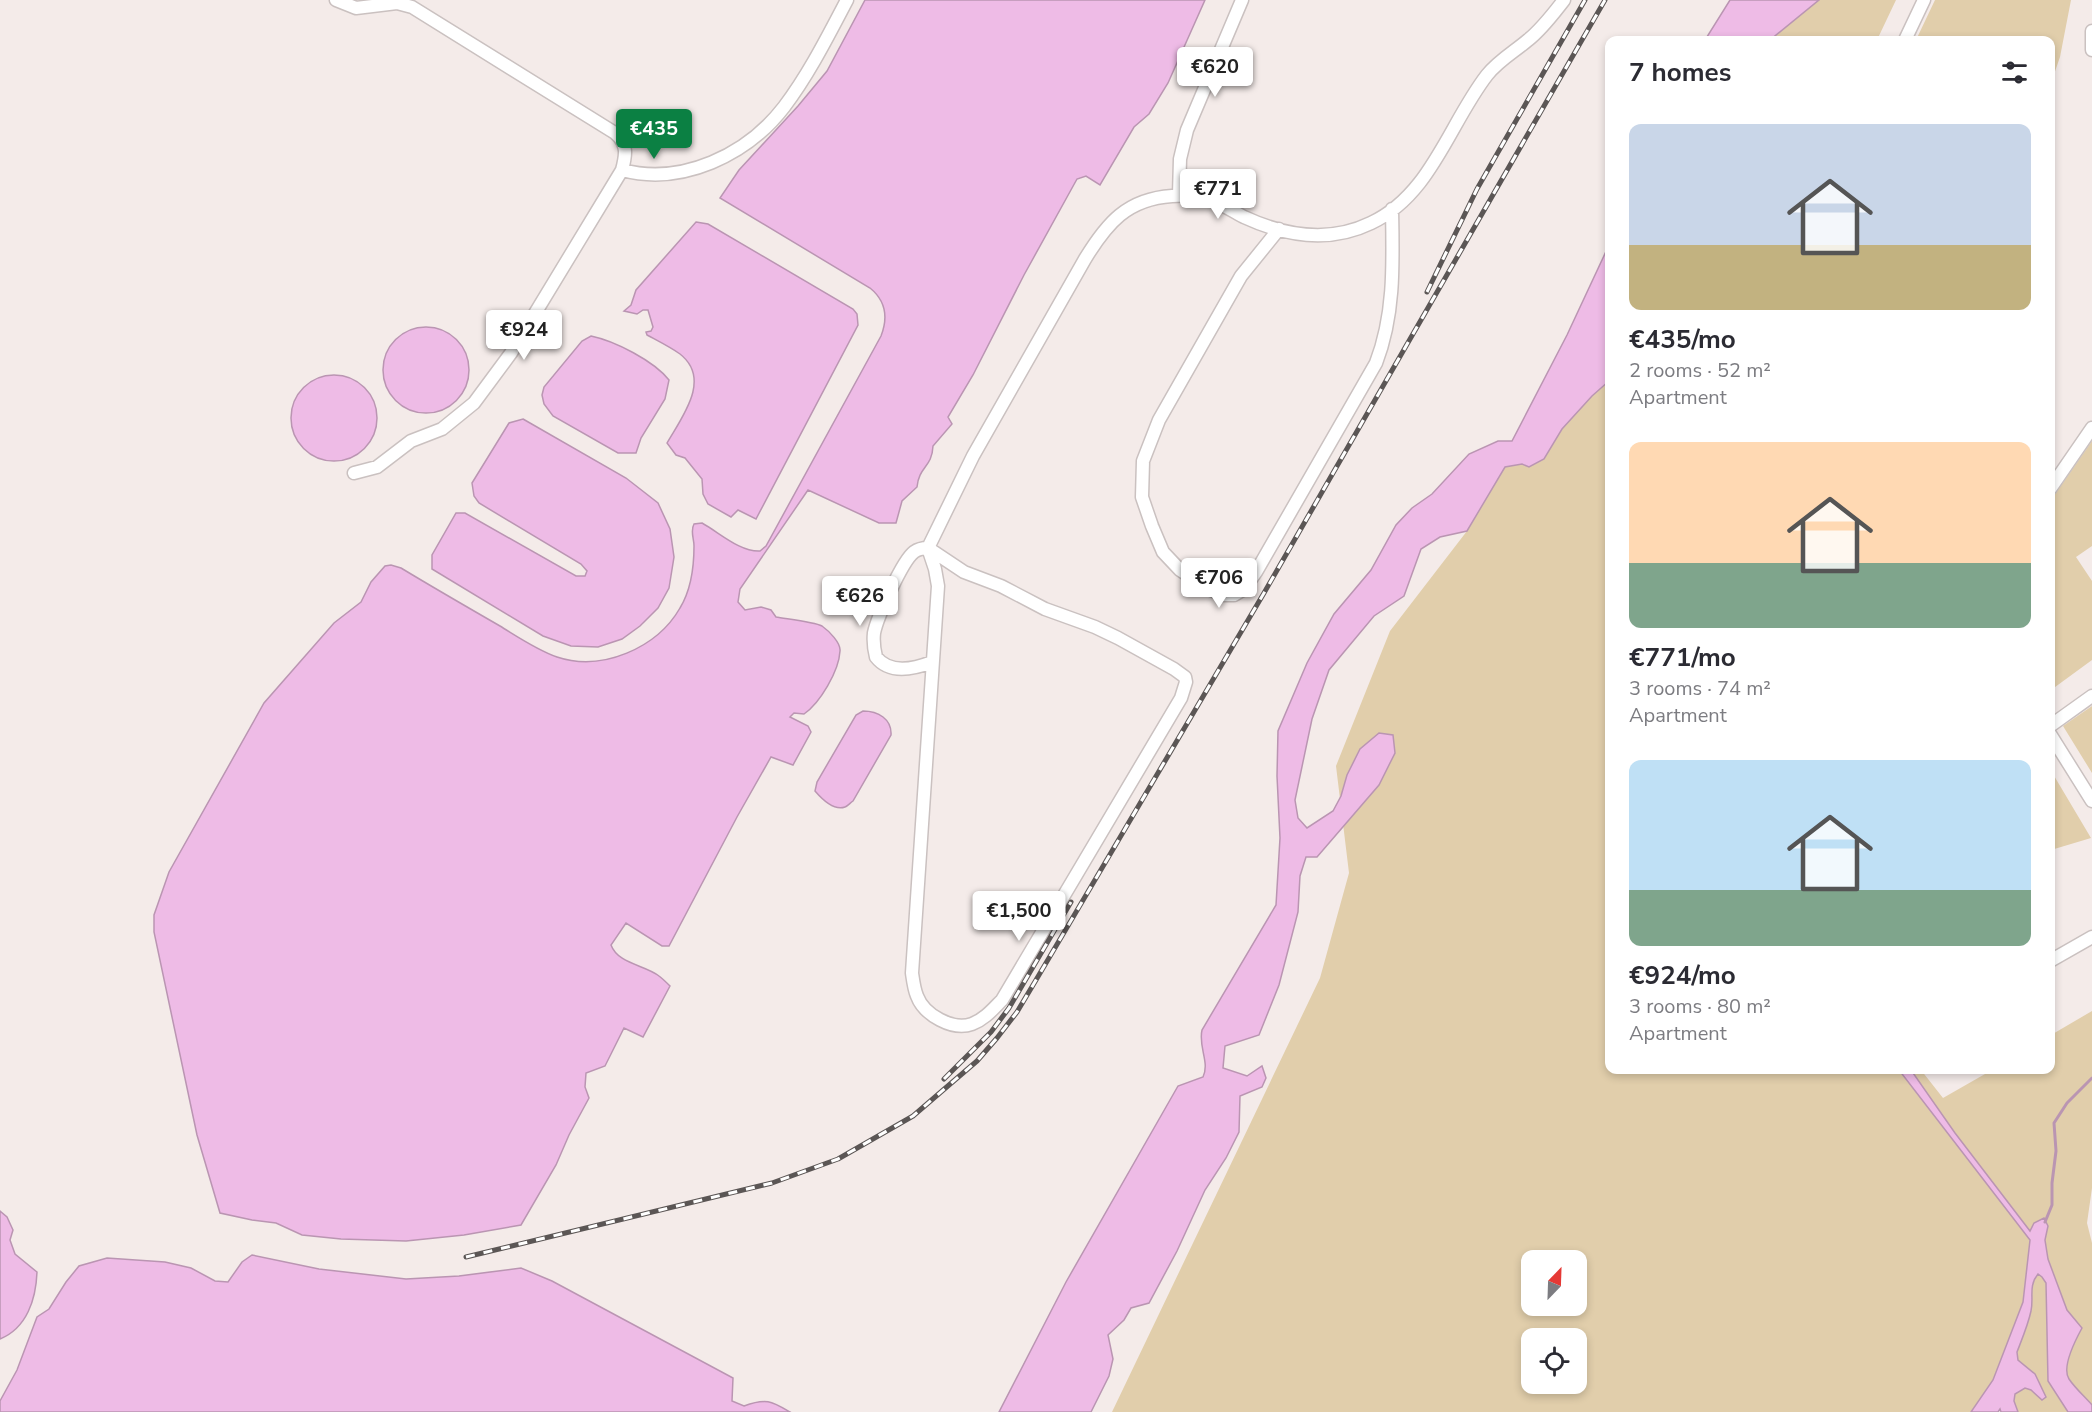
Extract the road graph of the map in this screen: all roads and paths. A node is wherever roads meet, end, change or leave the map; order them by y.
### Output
1 (336, 0) edge
2 (847, 0) edge
3 (1242, 0) edge
4 (1564, 0) edge
5 (1924, 0) edge
6 (2092, 31) edge
7 (1907, 36) edge
8 (2092, 50) edge
9 (622, 170) junction
10 (1179, 195) junction
11 (1392, 209) junction
12 (1279, 229) junction
13 (2092, 428) edge
14 (354, 473) dead end
15 (2055, 482) edge
16 (928, 548) junction
17 (932, 662) junction
18 (2092, 696) edge
19 (2055, 722) edge
20 (2055, 742) edge
21 (2092, 801) edge
22 (2092, 937) edge
23 (2055, 958) edge

1 - 9 street
2 - 9 street
3 - 10 street
4 - 11 street
5 - 7 street
6 - 8 street
9 - 14 street
10 - 12 street
10 - 16 street
11 - 12 street
11 - 12 street
13 - 15 street
16 - 17 street
16 - 17 street
16 - 17 street
18 - 19 street
20 - 21 street
22 - 23 street

